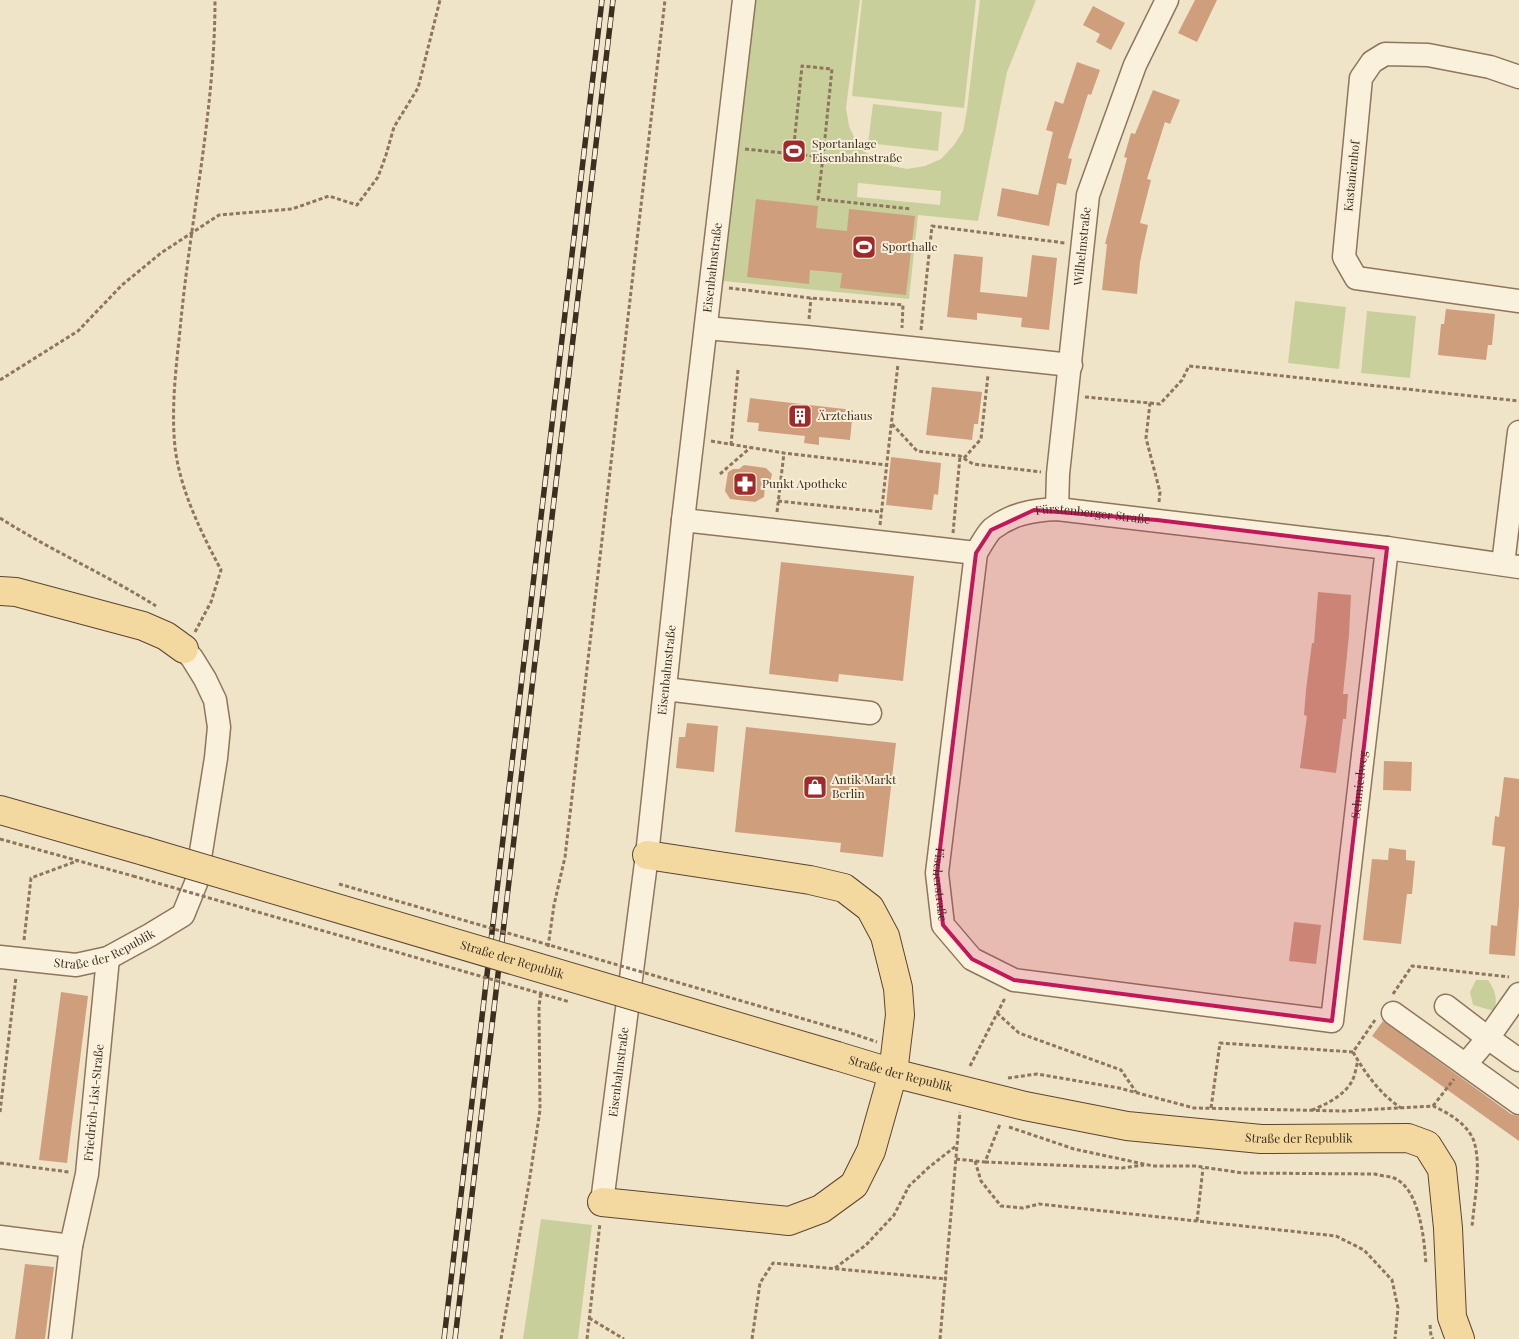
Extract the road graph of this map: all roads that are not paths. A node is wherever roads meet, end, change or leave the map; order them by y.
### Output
1 (744, 0) edge
2 (1167, 0) edge
3 (1519, 77) edge
4 (1519, 301) edge
5 (706, 328) junction
6 (1071, 365) junction
7 (1519, 432) edge
8 (1057, 509) junction
9 (683, 520) junction
10 (1387, 548) junction
11 (976, 553) junction
12 (1511, 565) edge
13 (0, 591) edge
14 (184, 649) joint
15 (665, 689) junction
16 (870, 713) dead end
17 (0, 810) edge
18 (647, 855) junction
19 (108, 958) junction
20 (14, 963) edge
21 (1515, 986) edge
22 (1446, 1006) dead end
23 (1387, 1009) road end
24 (1332, 1021) joint
25 (1488, 1038) junction
26 (1519, 1060) edge
27 (895, 1061) junction
28 (1466, 1064) junction
29 (1519, 1103) edge
30 (602, 1202) joint
31 (0, 1237) edge
32 (71, 1246) junction
33 (1452, 1338) edge
34 (60, 1339) edge

1 - 5 street, Eisenbahnstraße
2 - 6 street, Wilhelmstraße
3 - 4 street, Kastanienhof
5 - 6 street
5 - 9 street, Eisenbahnstraße
6 - 8 street, Wilhelmstraße
7 - 12 street
8 - 10 street, Fürstenberger Straße
8 - 11 street, Fürstenberger Straße
9 - 11 street
9 - 15 street, Eisenbahnstraße
10 - 12 street, Fürstenberger Straße
10 - 24 street, Schmiedweg
11 - 24 street, Fischerstraße
13 - 14 main road
14 - 19 street, Straße der Republik
15 - 16 street
15 - 18 street, Eisenbahnstraße
17 - 27 main road, Straße der Republik, bridge
18 - 27 main road
18 - 30 street, Eisenbahnstraße
19 - 20 street, Straße der Republik
19 - 32 street, Friedrich-List-Straße
21 - 25 street
22 - 25 street
23 - 28 street
25 - 26 street
25 - 28 street
27 - 30 main road
27 - 33 main road, Straße der Republik
28 - 29 street
31 - 32 street
32 - 34 street, Friedrich-List-Straße

